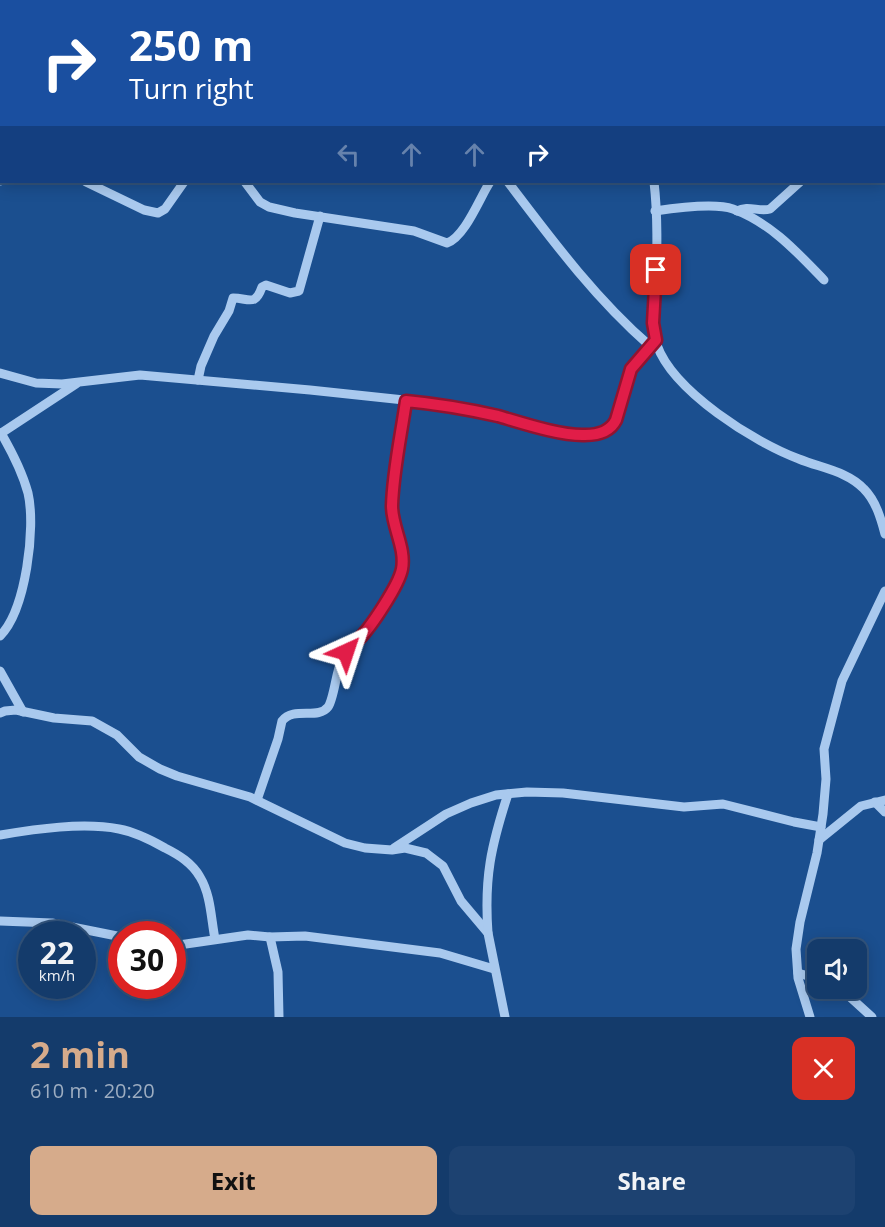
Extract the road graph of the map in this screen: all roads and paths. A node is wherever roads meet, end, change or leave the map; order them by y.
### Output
1 (88, 183) edge
2 (183, 183) edge
3 (246, 183) edge
4 (489, 183) edge
5 (509, 183) edge
6 (654, 183) edge
7 (799, 183) edge
8 (655, 211) junction
9 (737, 211) junction
10 (320, 216) junction
11 (824, 279) dead end
12 (653, 343) junction
13 (0, 373) edge
14 (198, 380) junction
15 (78, 383) junction
16 (406, 401) junction
17 (1, 434) edge
18 (885, 534) edge
19 (885, 591) edge
20 (0, 636) edge
21 (0, 671) edge
22 (23, 712) junction
23 (0, 714) edge
24 (508, 794) junction
25 (256, 800) junction
26 (880, 801) edge
27 (885, 812) edge
28 (821, 827) junction
29 (0, 835) edge
30 (819, 840) junction
31 (392, 850) junction
32 (0, 921) edge
33 (108, 933) edge
34 (488, 933) junction
35 (270, 937) junction
36 (215, 939) junction
37 (186, 944) edge
38 (494, 969) junction
39 (798, 973) junction
40 (807, 976) edge
41 (852, 999) edge
42 (279, 1017) edge
43 (505, 1017) edge
44 (810, 1017) edge
45 (872, 1017) edge

1 - 2 street
3 - 10 street
4 - 10 street
5 - 12 street
6 - 8 street
7 - 9 street
8 - 9 street
8 - 12 street
9 - 11 street
10 - 14 street
12 - 16 street
12 - 18 street
13 - 15 street
14 - 15 street
14 - 16 street
15 - 17 street
16 - 25 street
17 - 20 street
19 - 28 street
21 - 22 street
22 - 23 street
22 - 25 street
24 - 28 street
24 - 31 street
24 - 34 street
25 - 31 street
26 - 27 street
26 - 30 street
28 - 30 street
29 - 36 street
30 - 39 street
31 - 34 street
32 - 33 street
34 - 38 street
35 - 36 street
35 - 38 street
35 - 42 street
36 - 37 street
38 - 43 street
39 - 40 street
39 - 44 street
41 - 45 street

